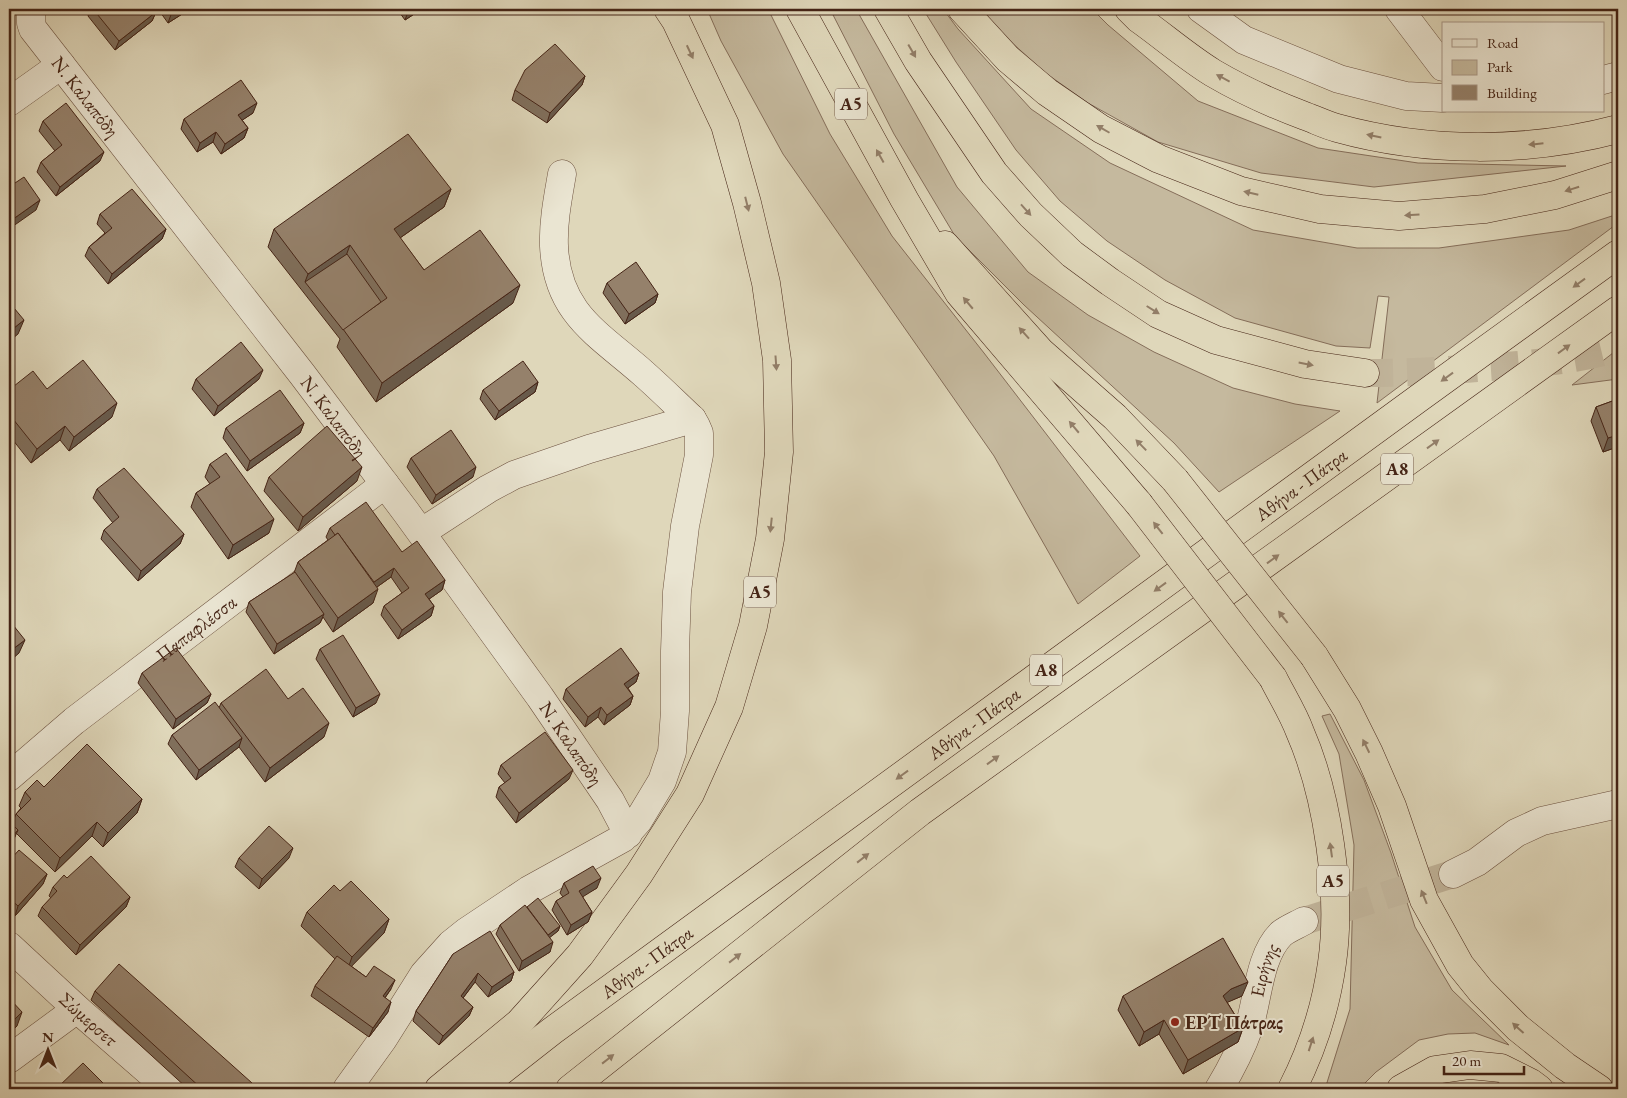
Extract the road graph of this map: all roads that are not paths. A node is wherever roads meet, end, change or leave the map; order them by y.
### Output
1 (32, 9) edge
2 (668, 9) edge
3 (800, 9) edge
4 (888, 9) edge
5 (962, 9) edge
6 (1129, 9) edge
7 (1201, 9) edge
8 (1399, 9) edge
9 (61, 65) junction
10 (1442, 66) edge
11 (1618, 76) edge
12 (1604, 80) edge
13 (1442, 98) edge
14 (9, 102) edge
15 (1618, 129) edge
16 (562, 174) dead end
17 (1618, 175) edge
18 (904, 199) junction
19 (1618, 254) edge
20 (1618, 310) edge
21 (1365, 372) tunnel mouth
22 (692, 419) junction
23 (384, 484) junction
24 (422, 532) junction
25 (9, 777) edge
26 (1618, 804) edge
27 (628, 834) junction
28 (1453, 874) tunnel mouth
29 (1304, 921) tunnel mouth
30 (9, 946) edge
31 (77, 1009) junction
32 (9, 1059) edge
33 (169, 1089) edge
34 (347, 1089) edge
35 (439, 1089) edge
36 (478, 1089) edge
37 (570, 1089) edge
38 (1219, 1089) edge
39 (1292, 1089) edge
40 (1401, 1089) edge
41 (1539, 1089) edge
42 (1599, 1089) edge

1 - 9 street, Ν. Καλαπόδη
2 -> 35 highway, Α5
18 -> 3 highway, Α5
4 -> 21 highway
17 -> 5 highway
15 -> 6 highway
7 - 13 street
8 - 10 street
9 - 14 street
9 - 23 street, Ν. Καλαπόδη
11 - 12 street
16 - 22 street
39 -> 18 highway, Α5, bridge
42 -> 18 highway, bridge
19 -> 36 highway, Αθήνα - Πάτρα / Α8
37 -> 20 highway, Α8
22 - 24 street
22 - 27 street
23 - 24 street, Ν. Καλαπόδη
23 - 25 street, Παπαφλέσσα
24 - 27 street, Ν. Καλαπόδη
26 - 28 street
27 - 34 street
29 - 38 street, Ειρήνης
30 - 31 street, Σώμερσετ
31 - 32 street
31 - 33 street, Σώμερσετ
40 - 41 highway

